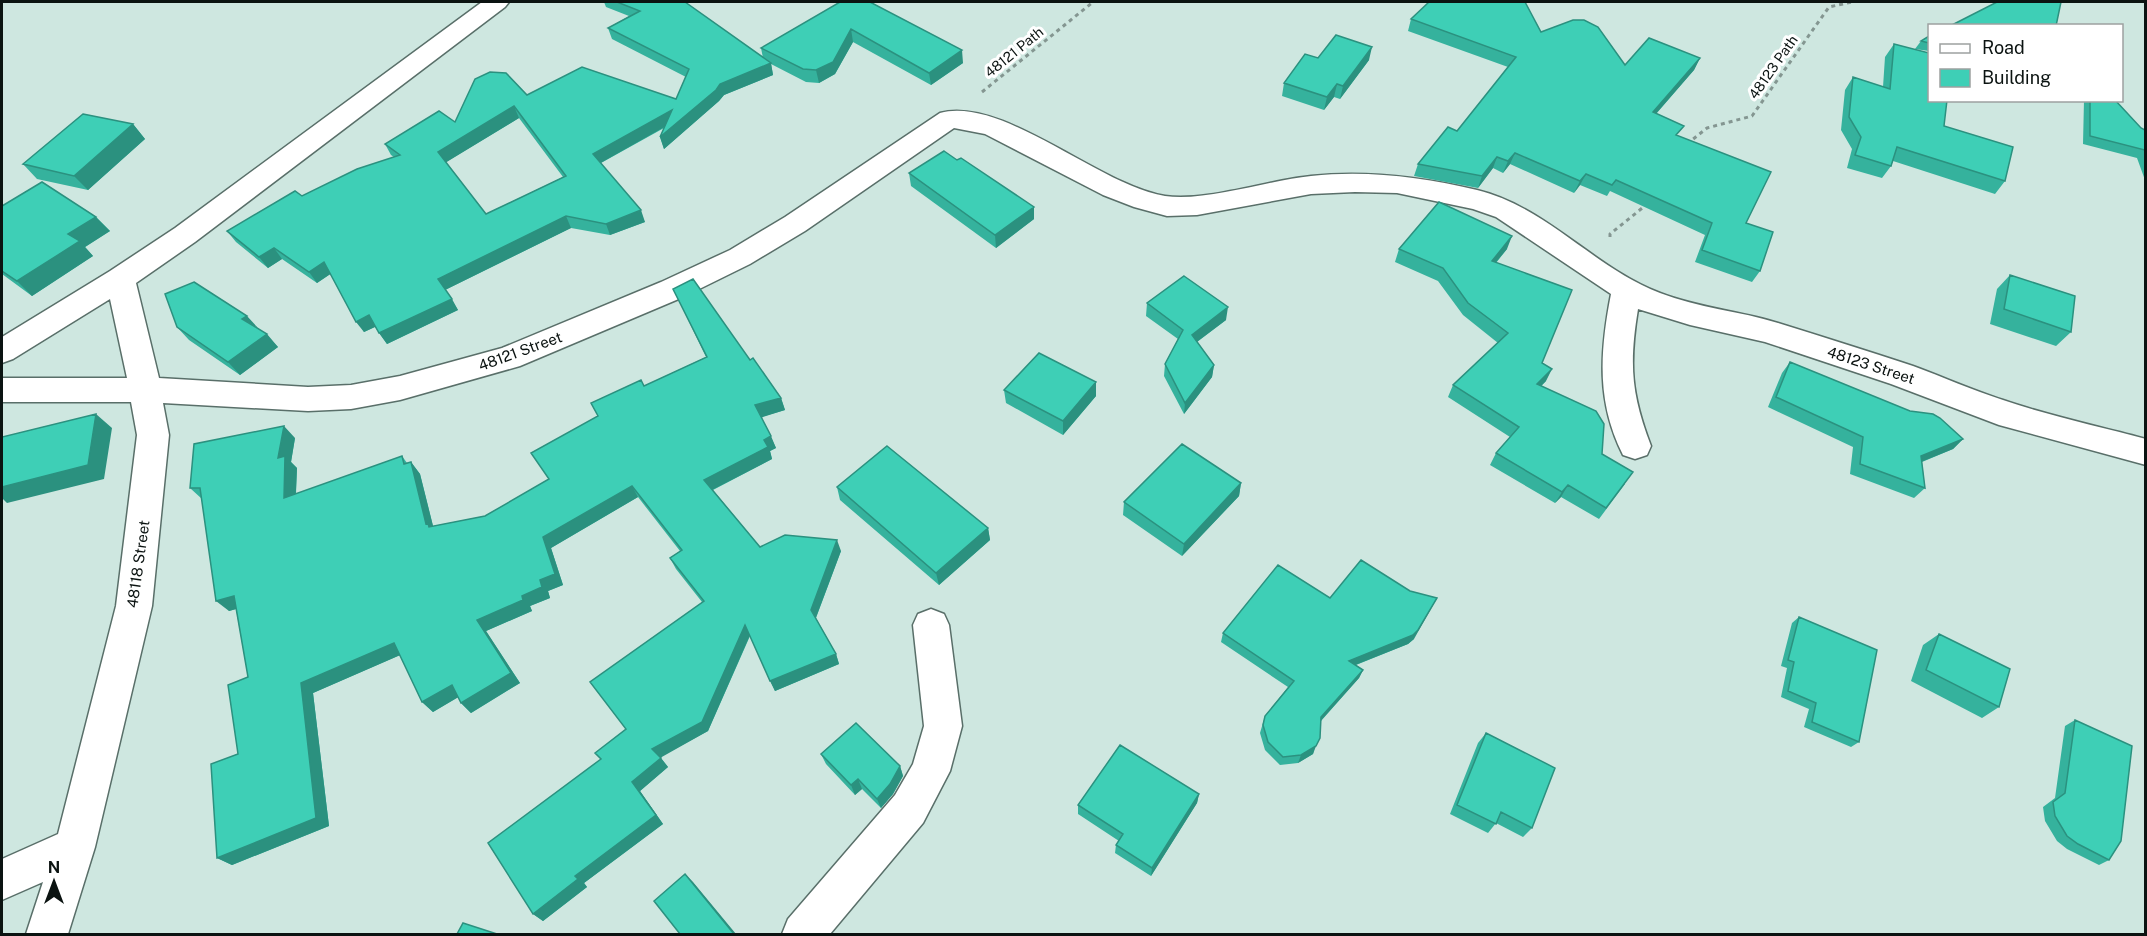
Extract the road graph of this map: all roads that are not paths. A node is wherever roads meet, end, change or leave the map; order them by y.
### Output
1 (497, 2) edge
2 (949, 119) joint
3 (120, 279) junction
4 (1627, 290) junction
5 (2, 351) edge
6 (2, 390) edge
7 (147, 390) junction
8 (1635, 446) dead end
9 (2145, 452) edge
10 (932, 625) dead end
11 (75, 847) junction
12 (2, 880) edge
13 (47, 934) edge
14 (803, 934) edge

1 - 3 street
2 - 4 street, 48123 Street
2 - 7 street, 48121 Street
3 - 5 street
3 - 7 street, 48118 Street
4 - 8 street
4 - 9 street, 48123 Street
6 - 7 street, 48121 Street
7 - 11 street, 48118 Street
10 - 14 street
11 - 12 street
11 - 13 street, 48118 Street

